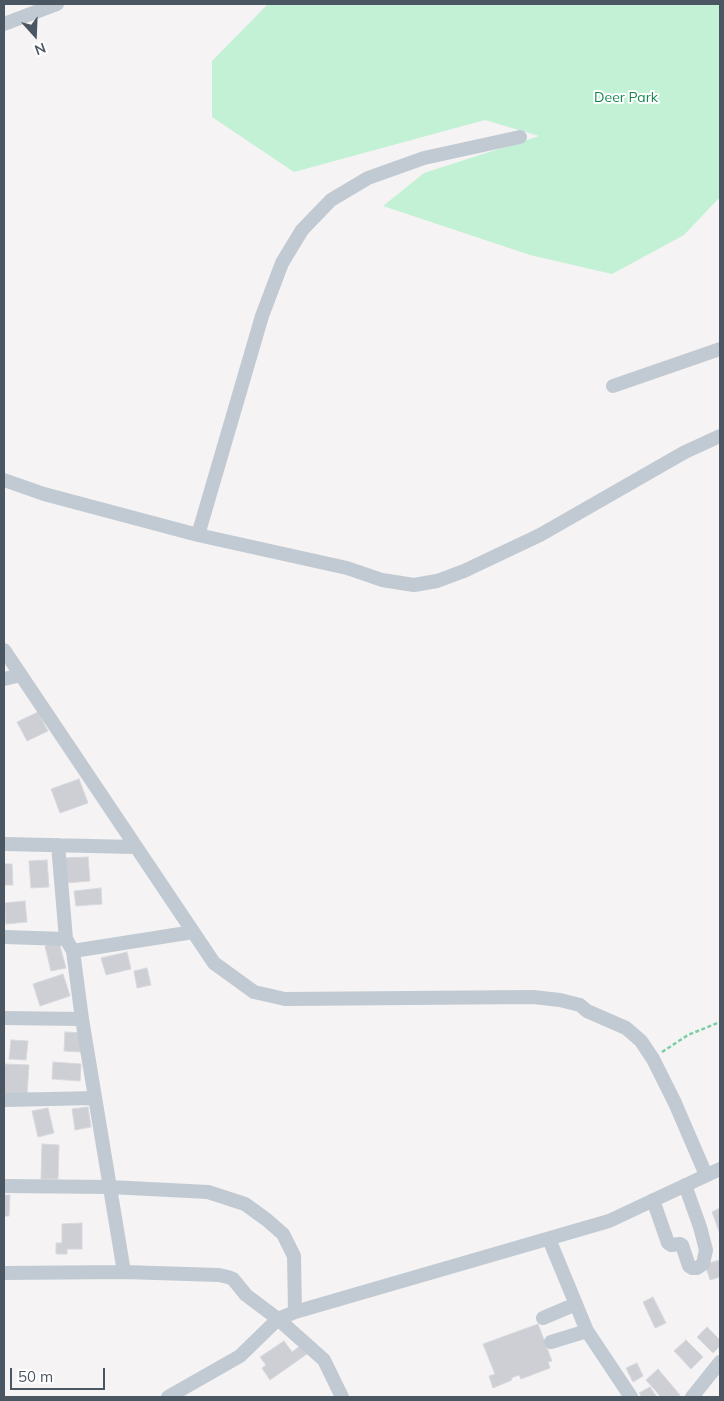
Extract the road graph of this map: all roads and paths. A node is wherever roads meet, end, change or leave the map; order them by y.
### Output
1 (57, 4) edge
2 (4, 24) edge
3 (520, 137) dead end
4 (720, 348) edge
5 (613, 386) dead end
6 (720, 436) edge
7 (4, 480) edge
8 (198, 535) junction
9 (4, 650) edge
10 (21, 675) junction
11 (4, 679) edge
12 (4, 844) edge
13 (58, 845) junction
14 (135, 847) junction
15 (193, 932) junction
16 (4, 937) edge
17 (70, 945) junction
18 (4, 1018) edge
19 (82, 1019) junction
20 (720, 1022) edge
21 (653, 1059) junction
22 (95, 1098) junction
23 (4, 1100) edge
24 (720, 1169) edge
25 (706, 1176) junction
26 (685, 1185) junction
27 (4, 1186) edge
28 (110, 1187) junction
29 (653, 1200) junction
30 (549, 1239) junction
31 (124, 1272) junction
32 (4, 1274) edge
33 (576, 1304) junction
34 (295, 1312) junction
35 (543, 1318) dead end
36 (278, 1319) junction
37 (587, 1330) junction
38 (552, 1342) dead end
39 (720, 1362) edge
40 (168, 1397) edge
41 (342, 1397) edge
42 (631, 1397) edge
43 (692, 1397) edge

1 - 2 street
3 - 8 street
4 - 5 street
6 - 8 street
7 - 8 street
9 - 10 street
10 - 11 street
10 - 14 street
12 - 13 street
13 - 14 street
13 - 17 street
14 - 15 street
15 - 17 street
15 - 21 street
16 - 17 street
17 - 19 street
18 - 19 street
19 - 22 street
20 - 21 path
21 - 25 street
22 - 23 street
22 - 28 street
24 - 25 street
25 - 26 street
26 - 29 street
26 - 29 street
27 - 28 street
28 - 31 street
28 - 34 street
29 - 30 street
30 - 33 street
30 - 34 street
31 - 32 street
31 - 36 street
33 - 35 street
33 - 37 street
34 - 36 street
36 - 40 street
36 - 41 street
37 - 38 street
37 - 42 street
39 - 43 street

